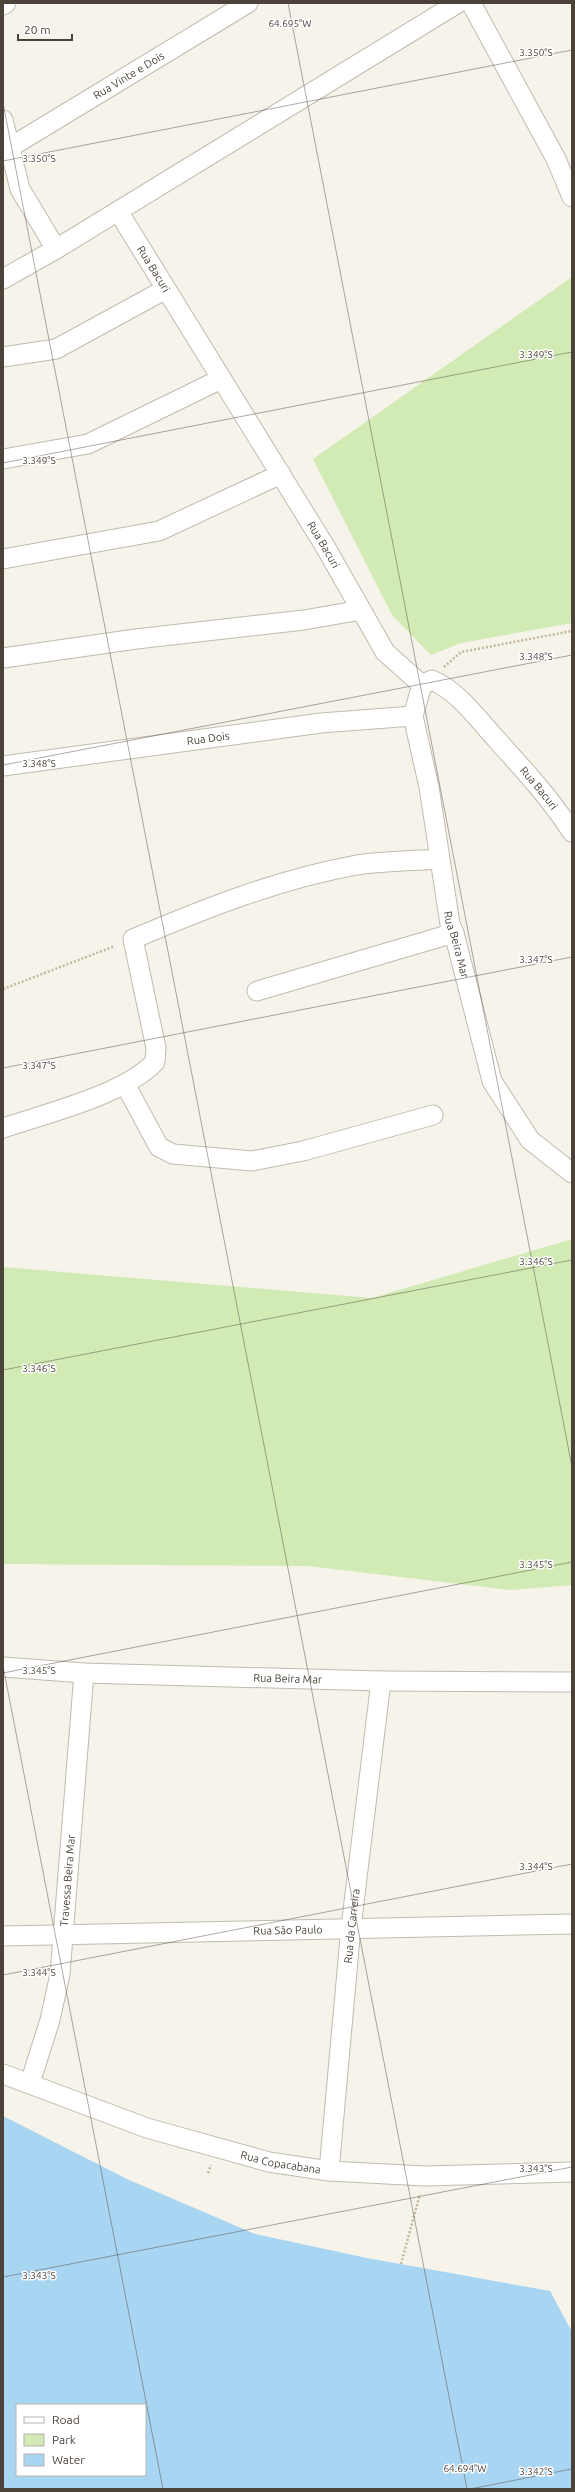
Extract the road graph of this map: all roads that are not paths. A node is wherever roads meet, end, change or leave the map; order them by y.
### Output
1 (6, 3) edge
2 (248, 3) edge
3 (458, 3) edge
4 (471, 3) edge
5 (3, 5) edge
6 (3, 120) edge
7 (9, 148) junction
8 (9, 177) edge
9 (572, 197) edge
10 (118, 211) junction
11 (56, 249) junction
12 (3, 279) edge
13 (166, 290) junction
14 (3, 357) edge
15 (221, 379) junction
16 (3, 459) edge
17 (281, 474) junction
18 (3, 559) edge
19 (361, 610) junction
20 (3, 658) edge
21 (422, 685) junction
22 (413, 716) junction
23 (3, 766) edge
24 (572, 832) edge
25 (439, 859) junction
26 (454, 933) junction
27 (257, 991) dead end
28 (125, 1084) junction
29 (432, 1115) dead end
30 (3, 1128) edge
31 (572, 1173) edge
32 (3, 1667) edge
33 (84, 1673) junction
34 (381, 1681) junction
35 (572, 1682) edge
36 (572, 1924) edge
37 (352, 1927) junction
38 (3, 1936) edge
39 (62, 1936) junction
40 (3, 2074) edge
41 (30, 2083) junction
42 (329, 2171) junction
43 (572, 2172) edge

1 - 5 street
2 - 7 street, Rua Vinte e Dois
3 - 10 street
4 - 9 street
6 - 7 street
7 - 8 street
8 - 11 street
10 - 11 street
10 - 13 street, Rua Bacuri
11 - 12 street
13 - 14 street
13 - 15 street, Rua Bacuri
15 - 16 street
15 - 17 street, Rua Bacuri
17 - 18 street
17 - 19 street, Rua Bacuri
19 - 20 street
19 - 21 street, Rua Bacuri
21 - 22 street, Rua Beira Mar
21 - 24 street, Rua Bacuri
22 - 23 street, Rua Dois
22 - 25 street, Rua Beira Mar
25 - 26 street, Rua Beira Mar
25 - 28 street
26 - 27 street
26 - 31 street, Rua Beira Mar
28 - 29 street
28 - 30 street
32 - 33 street, Rua Beira Mar
33 - 34 street, Rua Beira Mar
33 - 39 street, Travessa Beira Mar
34 - 35 street, Rua Beira Mar
34 - 37 street, Rua da Carreira
36 - 37 street, Rua São Paulo
37 - 39 street, Rua São Paulo
37 - 42 street, Rua da Carreira
38 - 39 street, Rua São Paulo
39 - 41 street, Travessa Beira Mar
40 - 41 street, Rua Copacabana
41 - 42 street, Rua Copacabana
42 - 43 street, Rua Copacabana

